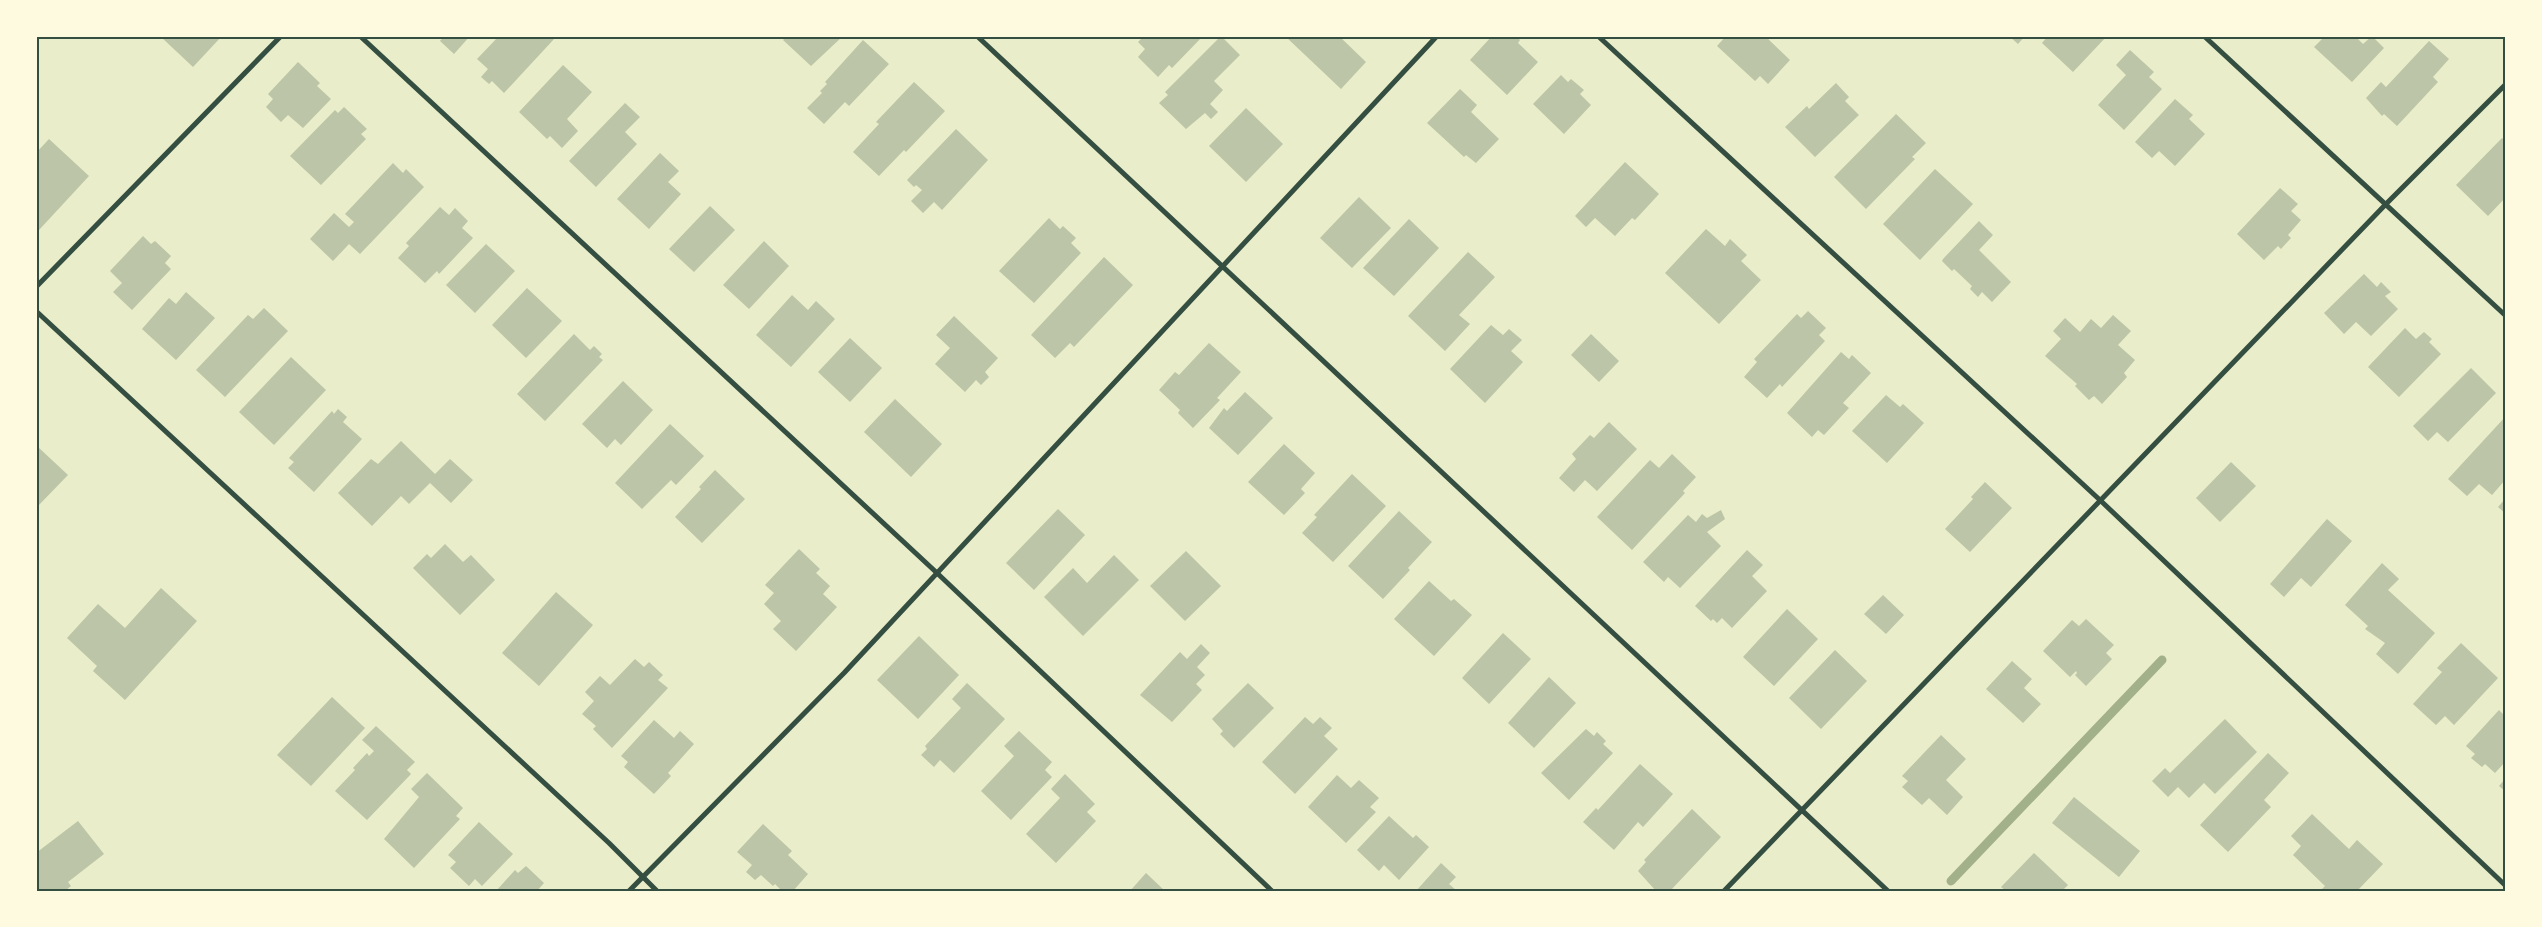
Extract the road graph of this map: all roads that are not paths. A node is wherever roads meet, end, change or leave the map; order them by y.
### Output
1 (281, 36) edge
2 (360, 36) edge
3 (977, 36) edge
4 (1437, 36) edge
5 (1598, 36) edge
6 (2204, 36) edge
7 (2506, 84) edge
8 (2386, 204) junction
9 (1222, 266) junction
10 (36, 287) edge
11 (36, 311) edge
12 (2506, 316) edge
13 (2102, 501) junction
14 (937, 573) junction
15 (1803, 809) junction
16 (642, 877) junction
17 (2506, 886) edge
18 (629, 891) edge
19 (657, 891) edge
20 (1272, 891) edge
21 (1724, 891) edge
22 (1888, 891) edge

1 - 10 street
2 - 14 street
3 - 9 street
4 - 9 street
5 - 13 street
6 - 8 street
7 - 8 street
8 - 12 street
8 - 13 street
9 - 14 street
9 - 15 street
11 - 16 street
13 - 15 street
13 - 17 street
14 - 16 street
14 - 20 street
15 - 21 street
15 - 22 street
16 - 18 street
16 - 19 street

